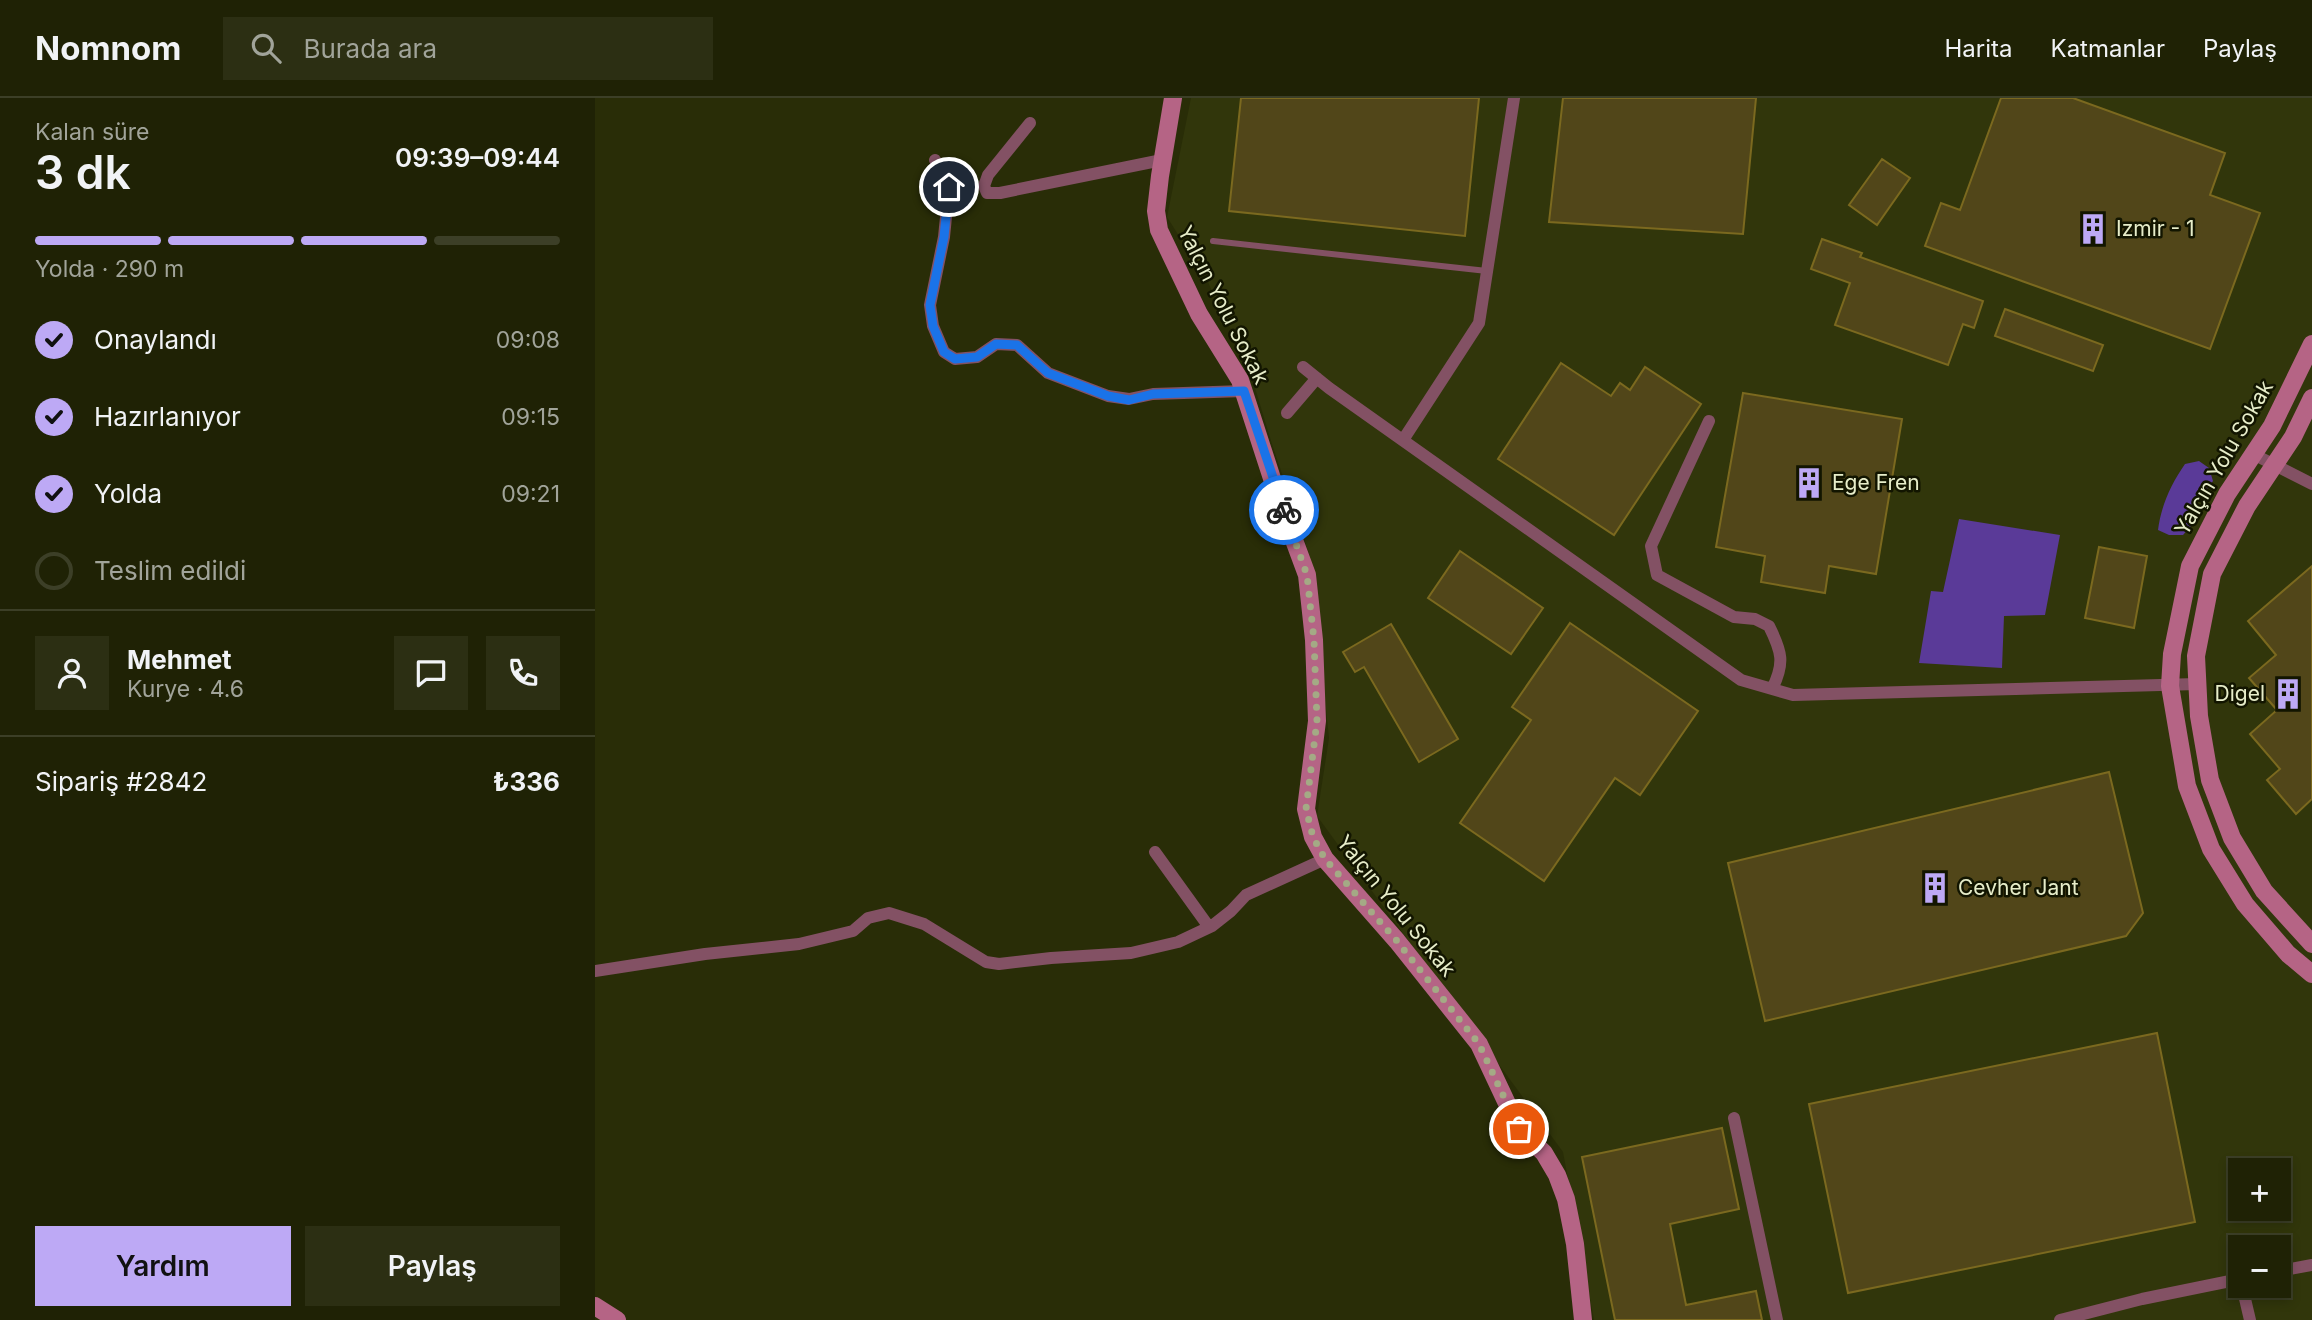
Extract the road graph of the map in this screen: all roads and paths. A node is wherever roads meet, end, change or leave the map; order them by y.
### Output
1 (1173, 98) edge
2 (1514, 98) edge
3 (1030, 123) dead end
4 (935, 160) dead end
5 (1162, 160) junction
6 (1213, 241) dead end
7 (1487, 271) junction
8 (2312, 344) edge
9 (1303, 367) dead end
10 (1317, 379) junction
11 (1244, 391) junction
12 (2312, 398) edge
13 (1287, 413) dead end
14 (1709, 421) dead end
15 (1403, 440) junction
16 (2253, 454) junction
17 (2274, 465) junction
18 (2312, 484) edge
19 (2197, 684) junction
20 (2170, 686) junction
21 (1772, 689) junction
22 (1155, 852) dead end
23 (1325, 859) junction
24 (1209, 927) junction
25 (2312, 944) edge
26 (595, 971) edge
27 (2312, 974) edge
28 (1734, 1118) dead end
29 (2312, 1265) edge
30 (2291, 1269) edge
31 (2228, 1282) edge
32 (2245, 1298) edge
33 (2112, 1306) junction
34 (1583, 1320) edge
35 (1777, 1320) edge
36 (2060, 1320) edge
37 (2115, 1320) edge
38 (2250, 1320) edge

1 - 5 street, Yalçın Yolu Sokak
2 - 7 street
3 - 5 street
4 - 11 street
5 - 11 street, Yalçın Yolu Sokak
6 - 7 lane
7 - 15 street
8 - 16 street, Yalçın Yolu Sokak
9 - 10 street
10 - 13 street
10 - 15 street
11 - 23 street, Yalçın Yolu Sokak
12 - 17 street, Yalçın Yolu Sokak
14 - 21 street
15 - 21 street
16 - 17 street
16 - 20 street, Yalçın Yolu Sokak
17 - 18 street
17 - 19 street, Yalçın Yolu Sokak
19 - 20 street
19 - 25 street, Yalçın Yolu Sokak
20 - 21 street
20 - 27 street, Yalçın Yolu Sokak
22 - 24 street
23 - 24 street
23 - 34 street, Yalçın Yolu Sokak
24 - 26 street
28 - 35 street
29 - 30 street
31 - 33 street
32 - 38 street
33 - 36 street
33 - 37 street

